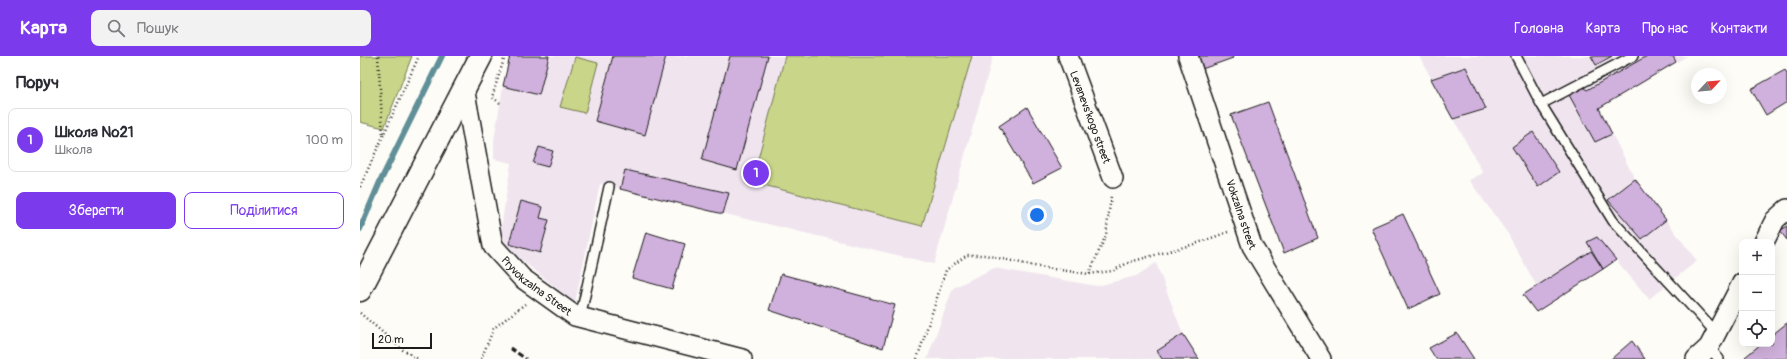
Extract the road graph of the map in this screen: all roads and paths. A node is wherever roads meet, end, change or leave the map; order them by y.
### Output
1 (378, 56) edge
2 (419, 56) edge
3 (481, 56) edge
4 (505, 56) edge
5 (1068, 56) edge
6 (1188, 56) edge
7 (1516, 56) edge
8 (1633, 56) edge
9 (464, 86) junction
10 (500, 103) dead end
11 (1541, 104) junction
12 (383, 136) junction
13 (1113, 178) joint
14 (609, 186) dead end
15 (360, 187) edge
16 (1787, 209) edge
17 (1245, 224) junction
18 (1766, 239) edge
19 (1089, 274) junction
20 (1739, 289) edge
21 (360, 290) edge
22 (541, 292) junction
23 (362, 314) edge
24 (580, 318) junction
25 (1710, 349) edge
26 (418, 359) edge
27 (481, 359) edge
28 (742, 359) edge
29 (917, 359) edge
30 (1321, 359) edge

1 - 12 path
2 - 12 path
3 - 9 street
4 - 10 path
5 - 13 street, Levanevs'kogo street
6 - 17 street, Vokzalna street
7 - 11 lane
8 - 11 lane
9 - 21 street
9 - 22 street, Pryvokzalna Street
11 - 25 lane
12 - 15 path
13 - 19 path
14 - 24 lane
16 - 18 street
17 - 19 path
17 - 30 street, Vokzalna street
19 - 29 path
20 - 25 street
22 - 24 street, Pryvokzalna Street
22 - 27 path
23 - 26 path
24 - 28 street, Pryvokzalna Street

